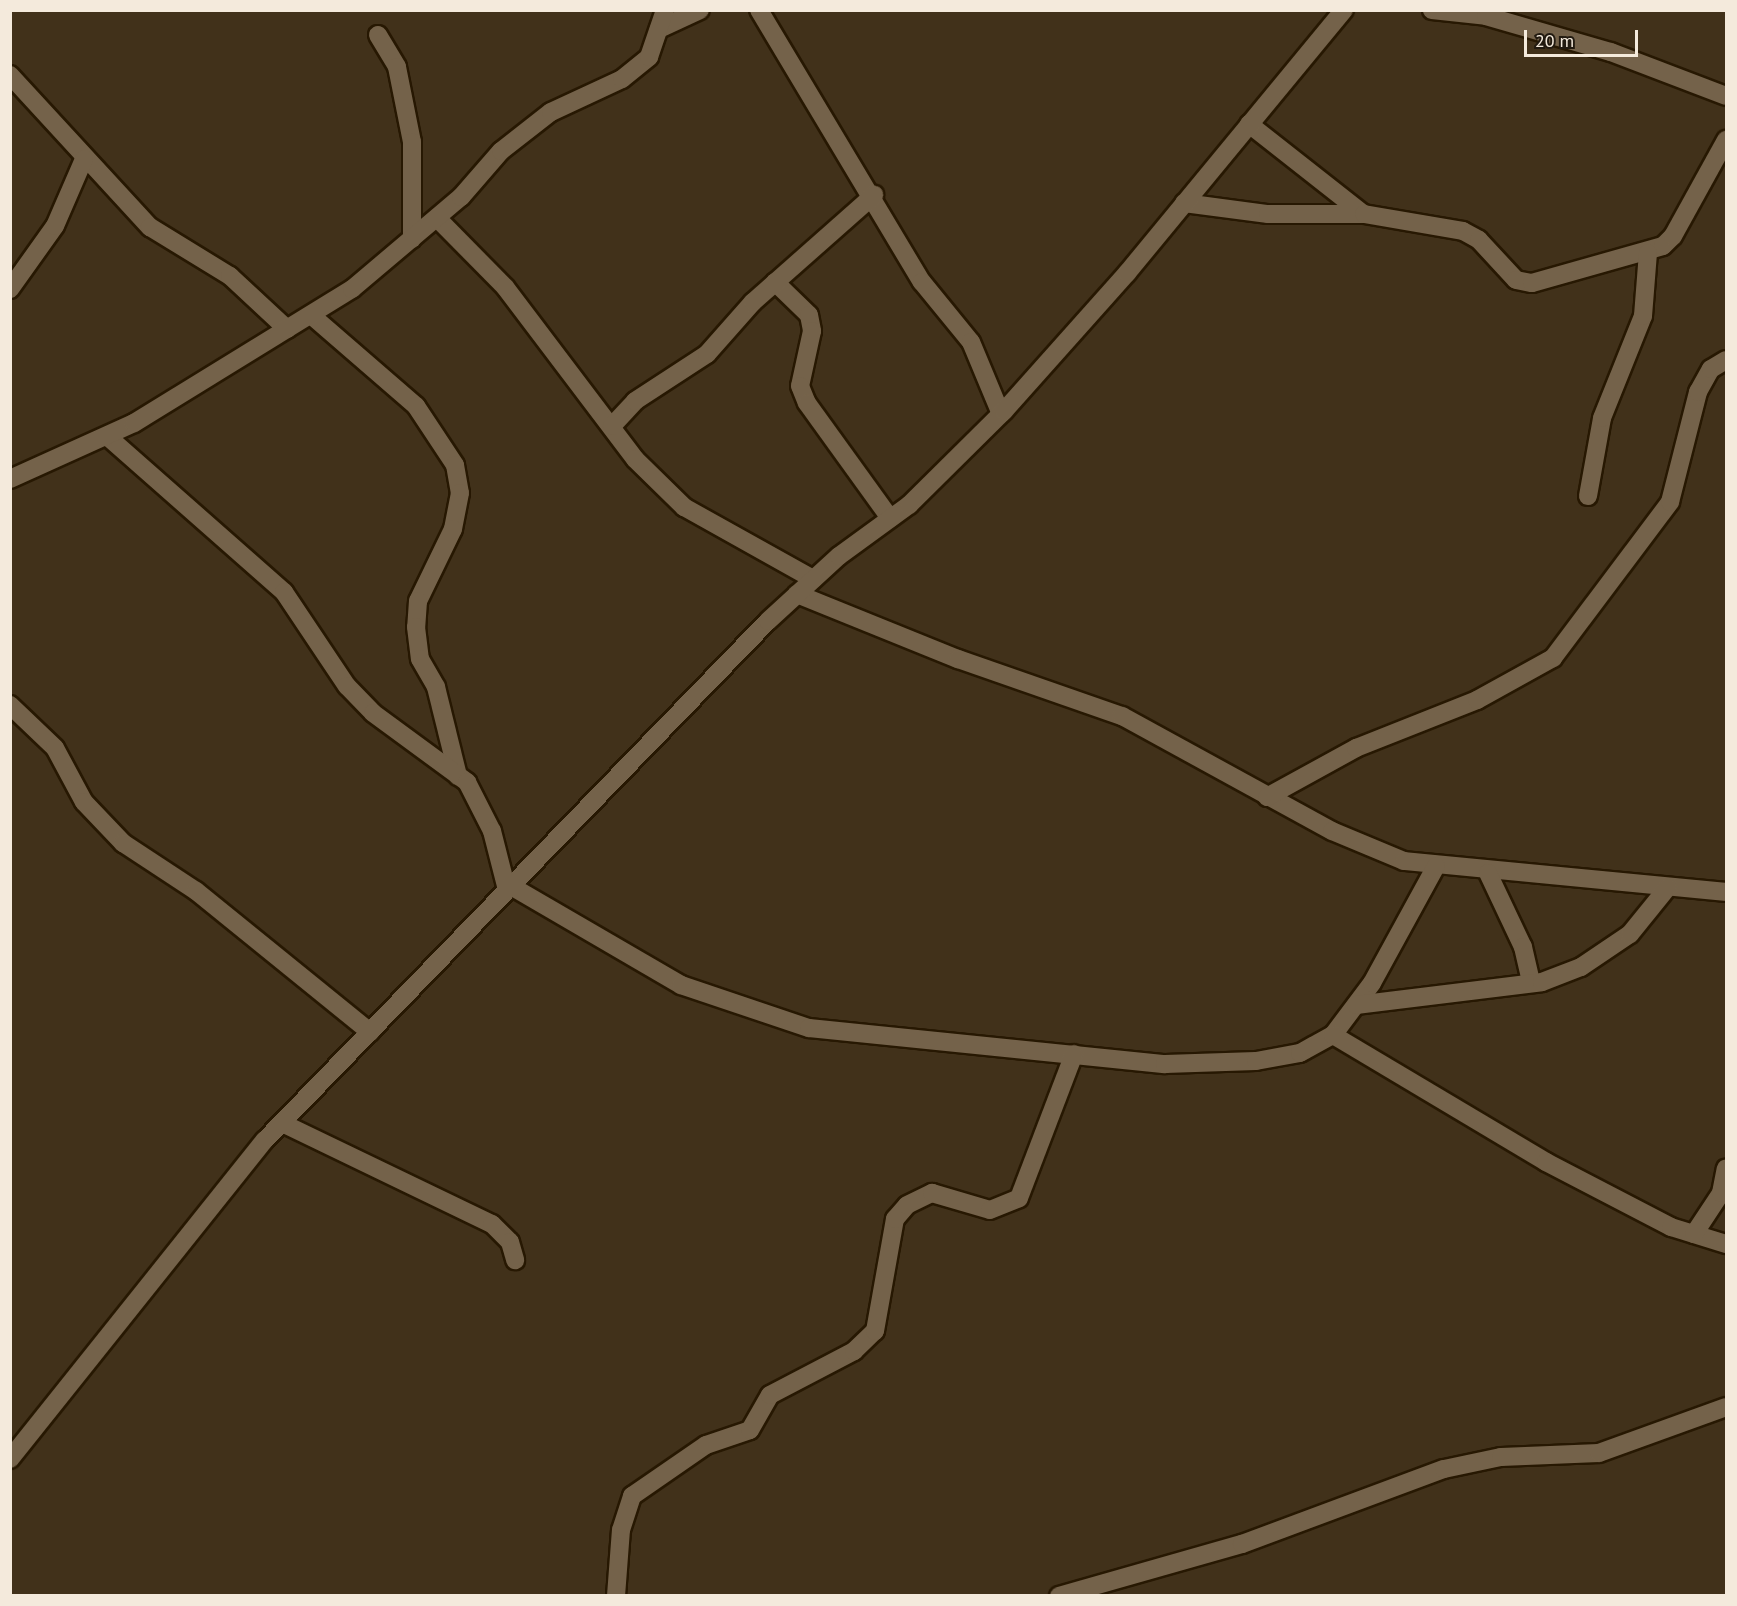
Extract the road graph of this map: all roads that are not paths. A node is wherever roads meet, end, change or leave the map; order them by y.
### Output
1 (665, 10) edge
2 (700, 10) edge
3 (759, 10) edge
4 (1432, 10) edge
5 (1342, 11) edge
6 (1512, 17) edge
7 (659, 29) junction
8 (378, 35) dead end
9 (10, 75) edge
10 (1726, 96) edge
11 (1249, 124) junction
12 (1726, 140) edge
13 (84, 159) junction
14 (874, 195) junction
15 (1184, 203) junction
16 (1364, 214) junction
17 (437, 218) junction
18 (412, 239) junction
19 (1648, 253) junction
20 (775, 282) junction
21 (10, 289) edge
22 (311, 315) junction
23 (287, 329) junction
24 (1726, 360) edge
25 (1001, 414) junction
26 (612, 426) junction
27 (107, 436) junction
28 (14, 472) edge
29 (1588, 496) dead end
30 (890, 518) junction
31 (813, 579) junction
32 (797, 594) junction
33 (10, 705) edge
34 (458, 776) junction
35 (1267, 797) junction
36 (1436, 866) junction
37 (1488, 873) junction
38 (1668, 887) junction
39 (509, 888) junction
40 (1726, 892) edge
41 (1531, 984) junction
42 (1356, 1005) junction
43 (370, 1032) junction
44 (1333, 1035) junction
45 (1074, 1054) junction
46 (282, 1123) junction
47 (1726, 1168) edge
48 (1694, 1234) junction
49 (1726, 1244) edge
50 (515, 1260) dead end
51 (1726, 1407) edge
52 (10, 1459) edge
53 (616, 1596) edge
54 (1059, 1596) edge

1 - 7 street
2 - 7 street
3 - 14 street
4 - 6 street
5 - 11 street
6 - 10 street
7 - 17 street
8 - 18 street
9 - 13 street
11 - 15 street
11 - 16 street
12 - 19 street
13 - 21 street
13 - 23 street
14 - 20 street
14 - 25 street
15 - 16 street
15 - 25 street
16 - 19 street
17 - 18 street
17 - 26 street
18 - 22 street
19 - 29 street
20 - 26 street
20 - 30 street
22 - 23 street
22 - 34 street
23 - 27 street
24 - 35 street
25 - 30 street
26 - 31 street
27 - 28 street
27 - 34 street
30 - 31 street
31 - 32 street
32 - 35 street
32 - 39 street
33 - 43 street
34 - 39 street
35 - 36 street
36 - 37 street
36 - 42 street
37 - 38 street
37 - 41 street
38 - 40 street
38 - 41 street
39 - 43 street
39 - 45 street
41 - 42 street
42 - 44 street
43 - 46 street
44 - 45 street
44 - 48 street
45 - 53 street
46 - 50 street
46 - 52 street
47 - 48 street
48 - 49 street
51 - 54 street

